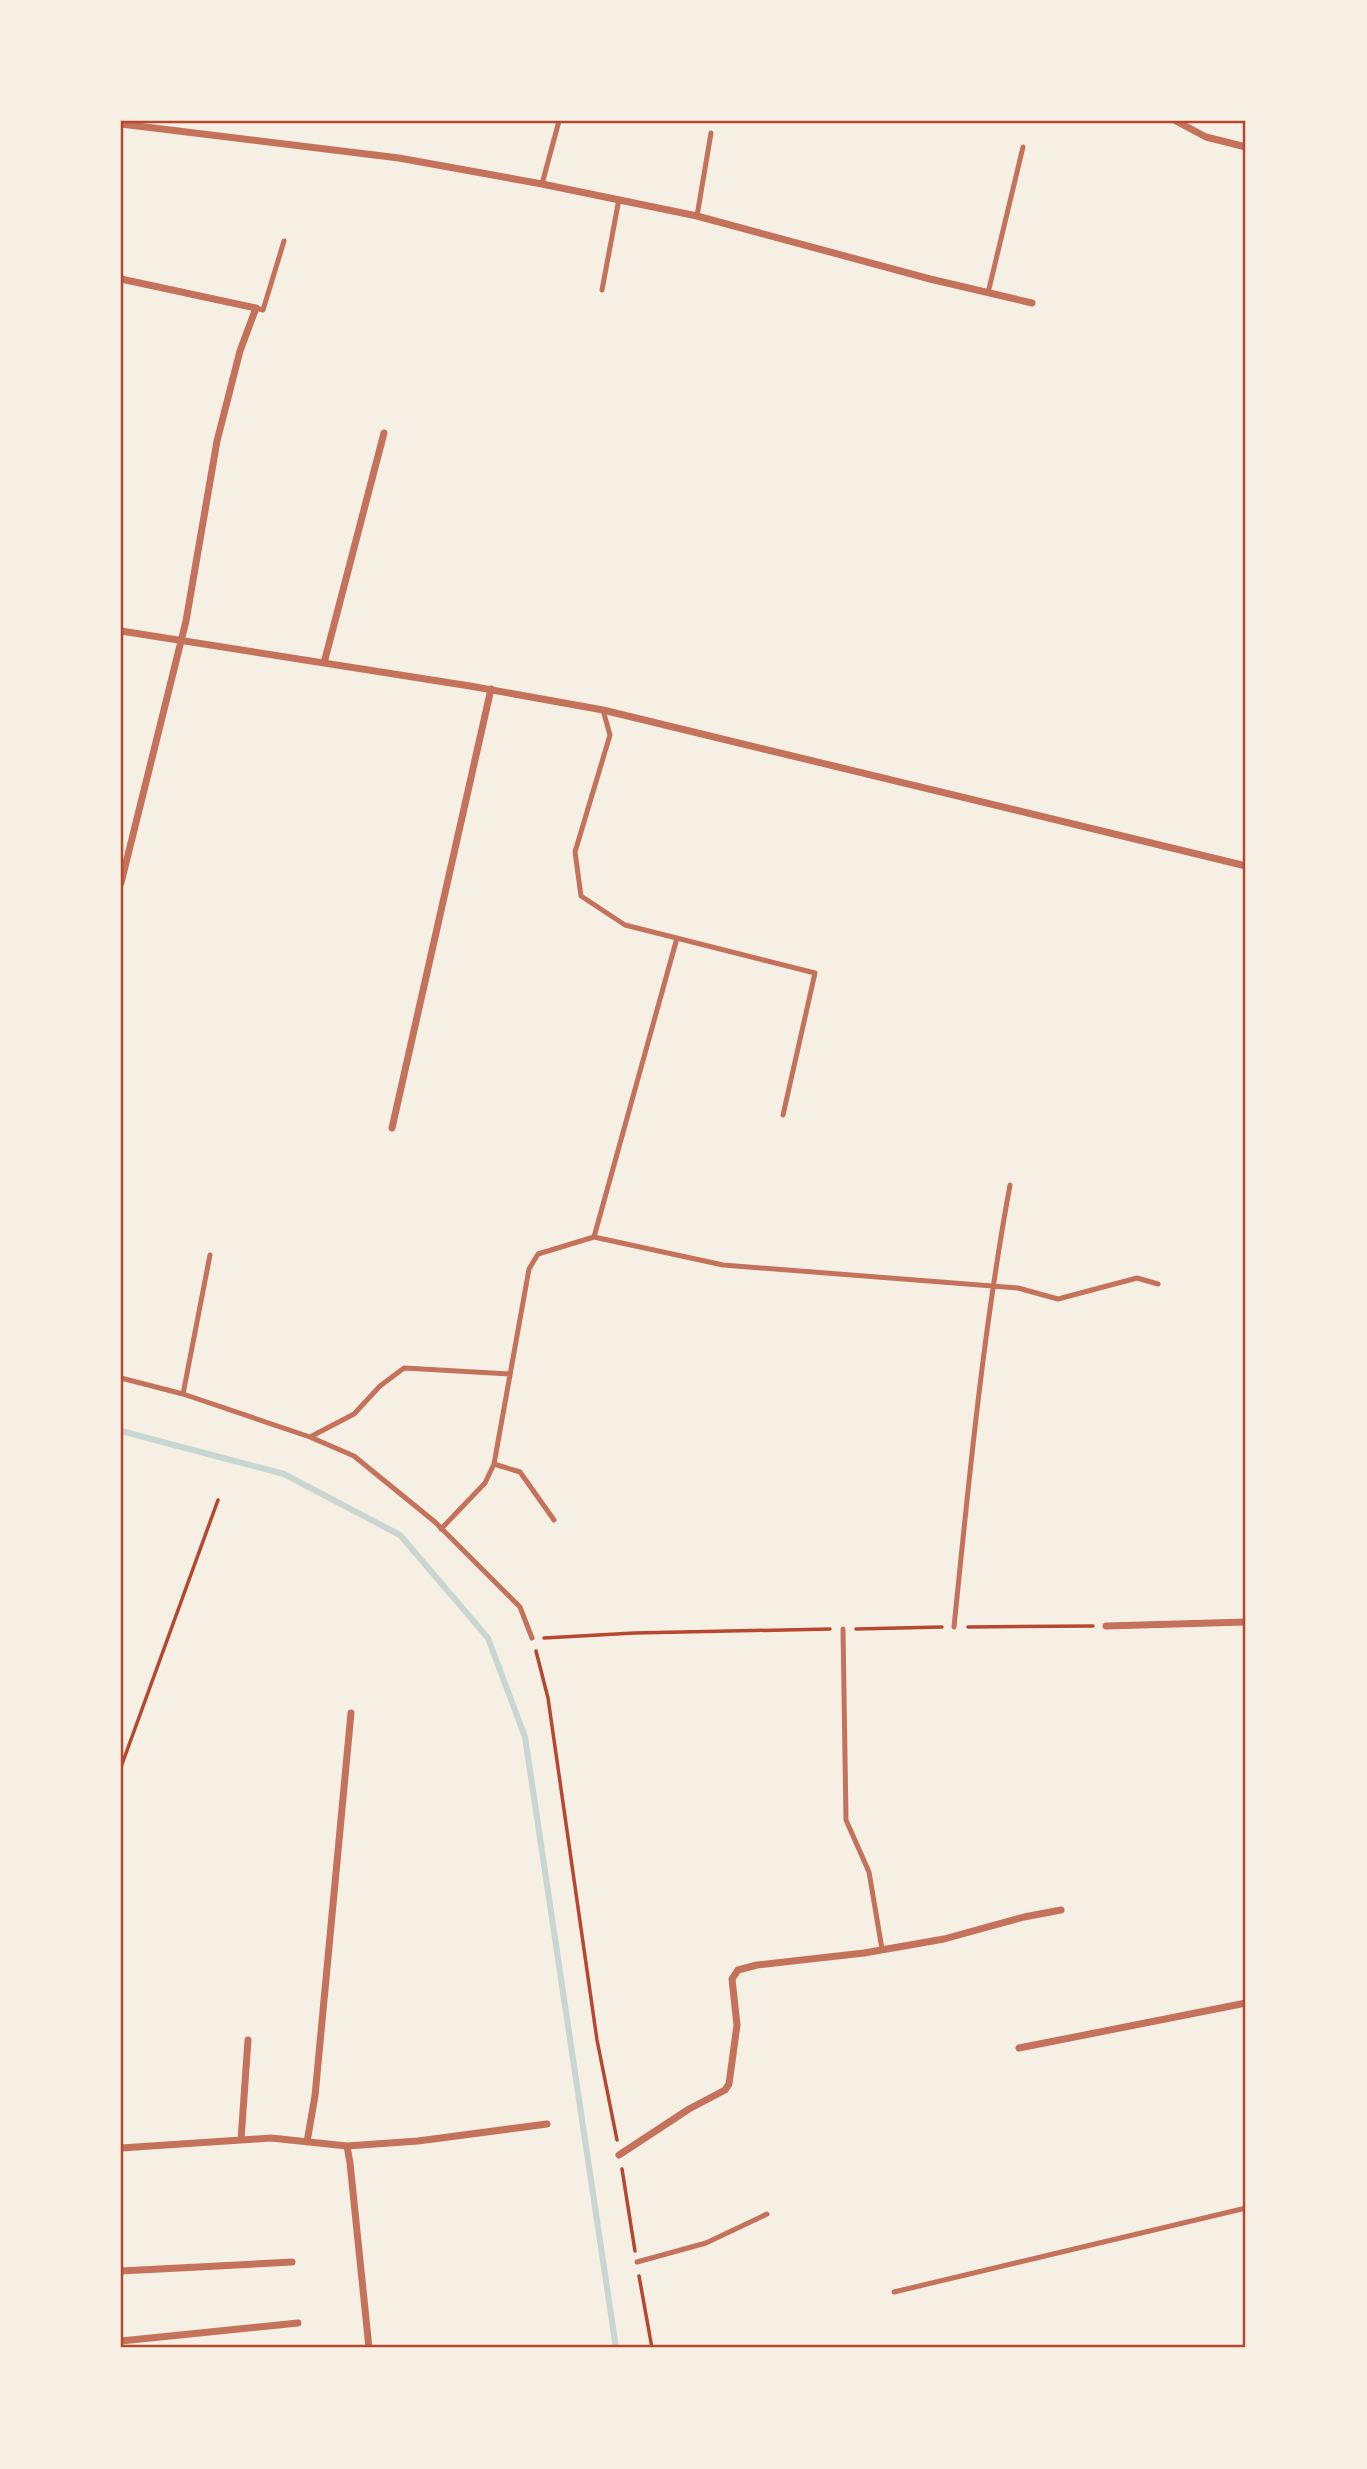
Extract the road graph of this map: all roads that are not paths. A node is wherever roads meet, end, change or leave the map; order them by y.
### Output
1 (559, 121) edge
2 (1176, 121) edge
3 (121, 124) edge
4 (711, 133) dead end
5 (1023, 147) dead end
6 (1246, 147) edge
7 (542, 184) junction
8 (619, 200) junction
9 (697, 215) junction
10 (284, 241) dead end
11 (121, 279) edge
12 (602, 290) dead end
13 (988, 293) junction
14 (1032, 303) dead end
15 (256, 308) junction
16 (384, 433) dead end
17 (121, 631) edge
18 (181, 640) junction
19 (324, 663) junction
20 (491, 689) junction
21 (603, 710) junction
22 (1246, 866) edge
23 (121, 883) edge
24 (677, 938) junction
25 (783, 1115) dead end
26 (392, 1128) dead end
27 (1010, 1185) dead end
28 (594, 1237) junction
29 (210, 1255) dead end
30 (1158, 1284) dead end
31 (992, 1286) junction
32 (510, 1374) junction
33 (121, 1378) edge
34 (183, 1394) junction
35 (310, 1437) junction
36 (494, 1464) junction
37 (554, 1520) dead end
38 (441, 1529) junction
39 (1246, 1622) edge
40 (1105, 1626) road end
41 (954, 1627) road end
42 (843, 1629) road end
43 (533, 1638) road end
44 (351, 1713) dead end
45 (1061, 1910) dead end
46 (882, 1949) junction
47 (1246, 2003) edge
48 (248, 2040) dead end
49 (1019, 2048) dead end
50 (547, 2124) dead end
51 (241, 2140) junction
52 (307, 2142) junction
53 (347, 2146) junction
54 (121, 2148) edge
55 (619, 2155) road end
56 (1246, 2208) edge
57 (767, 2214) dead end
58 (292, 2262) dead end
59 (637, 2262) road end
60 (121, 2271) edge
61 (894, 2292) dead end
62 (298, 2323) dead end
63 (121, 2341) edge
64 (369, 2348) edge

1 - 7 lane
2 - 6 street
3 - 7 street
4 - 9 lane
5 - 13 lane
7 - 8 street
8 - 9 street
8 - 12 lane
9 - 13 street
10 - 15 lane
11 - 15 street
13 - 14 street
15 - 18 street
16 - 19 street
17 - 18 street
18 - 19 street
18 - 23 street
19 - 20 street
20 - 21 street
20 - 26 street
21 - 22 street
21 - 24 lane
24 - 25 lane
24 - 28 lane
27 - 31 lane
28 - 31 lane
28 - 32 lane
29 - 34 lane
30 - 31 lane
31 - 41 lane
32 - 35 lane
32 - 36 lane
33 - 34 lane
34 - 35 lane
35 - 38 lane
36 - 37 lane
36 - 38 lane
38 - 43 lane
39 - 40 street
42 - 46 lane
44 - 52 street
45 - 46 street
46 - 55 street
47 - 49 street
48 - 51 street
50 - 53 street
51 - 52 street
51 - 54 street
52 - 53 street
53 - 64 street
56 - 61 lane
57 - 59 lane
58 - 60 street
62 - 63 street

